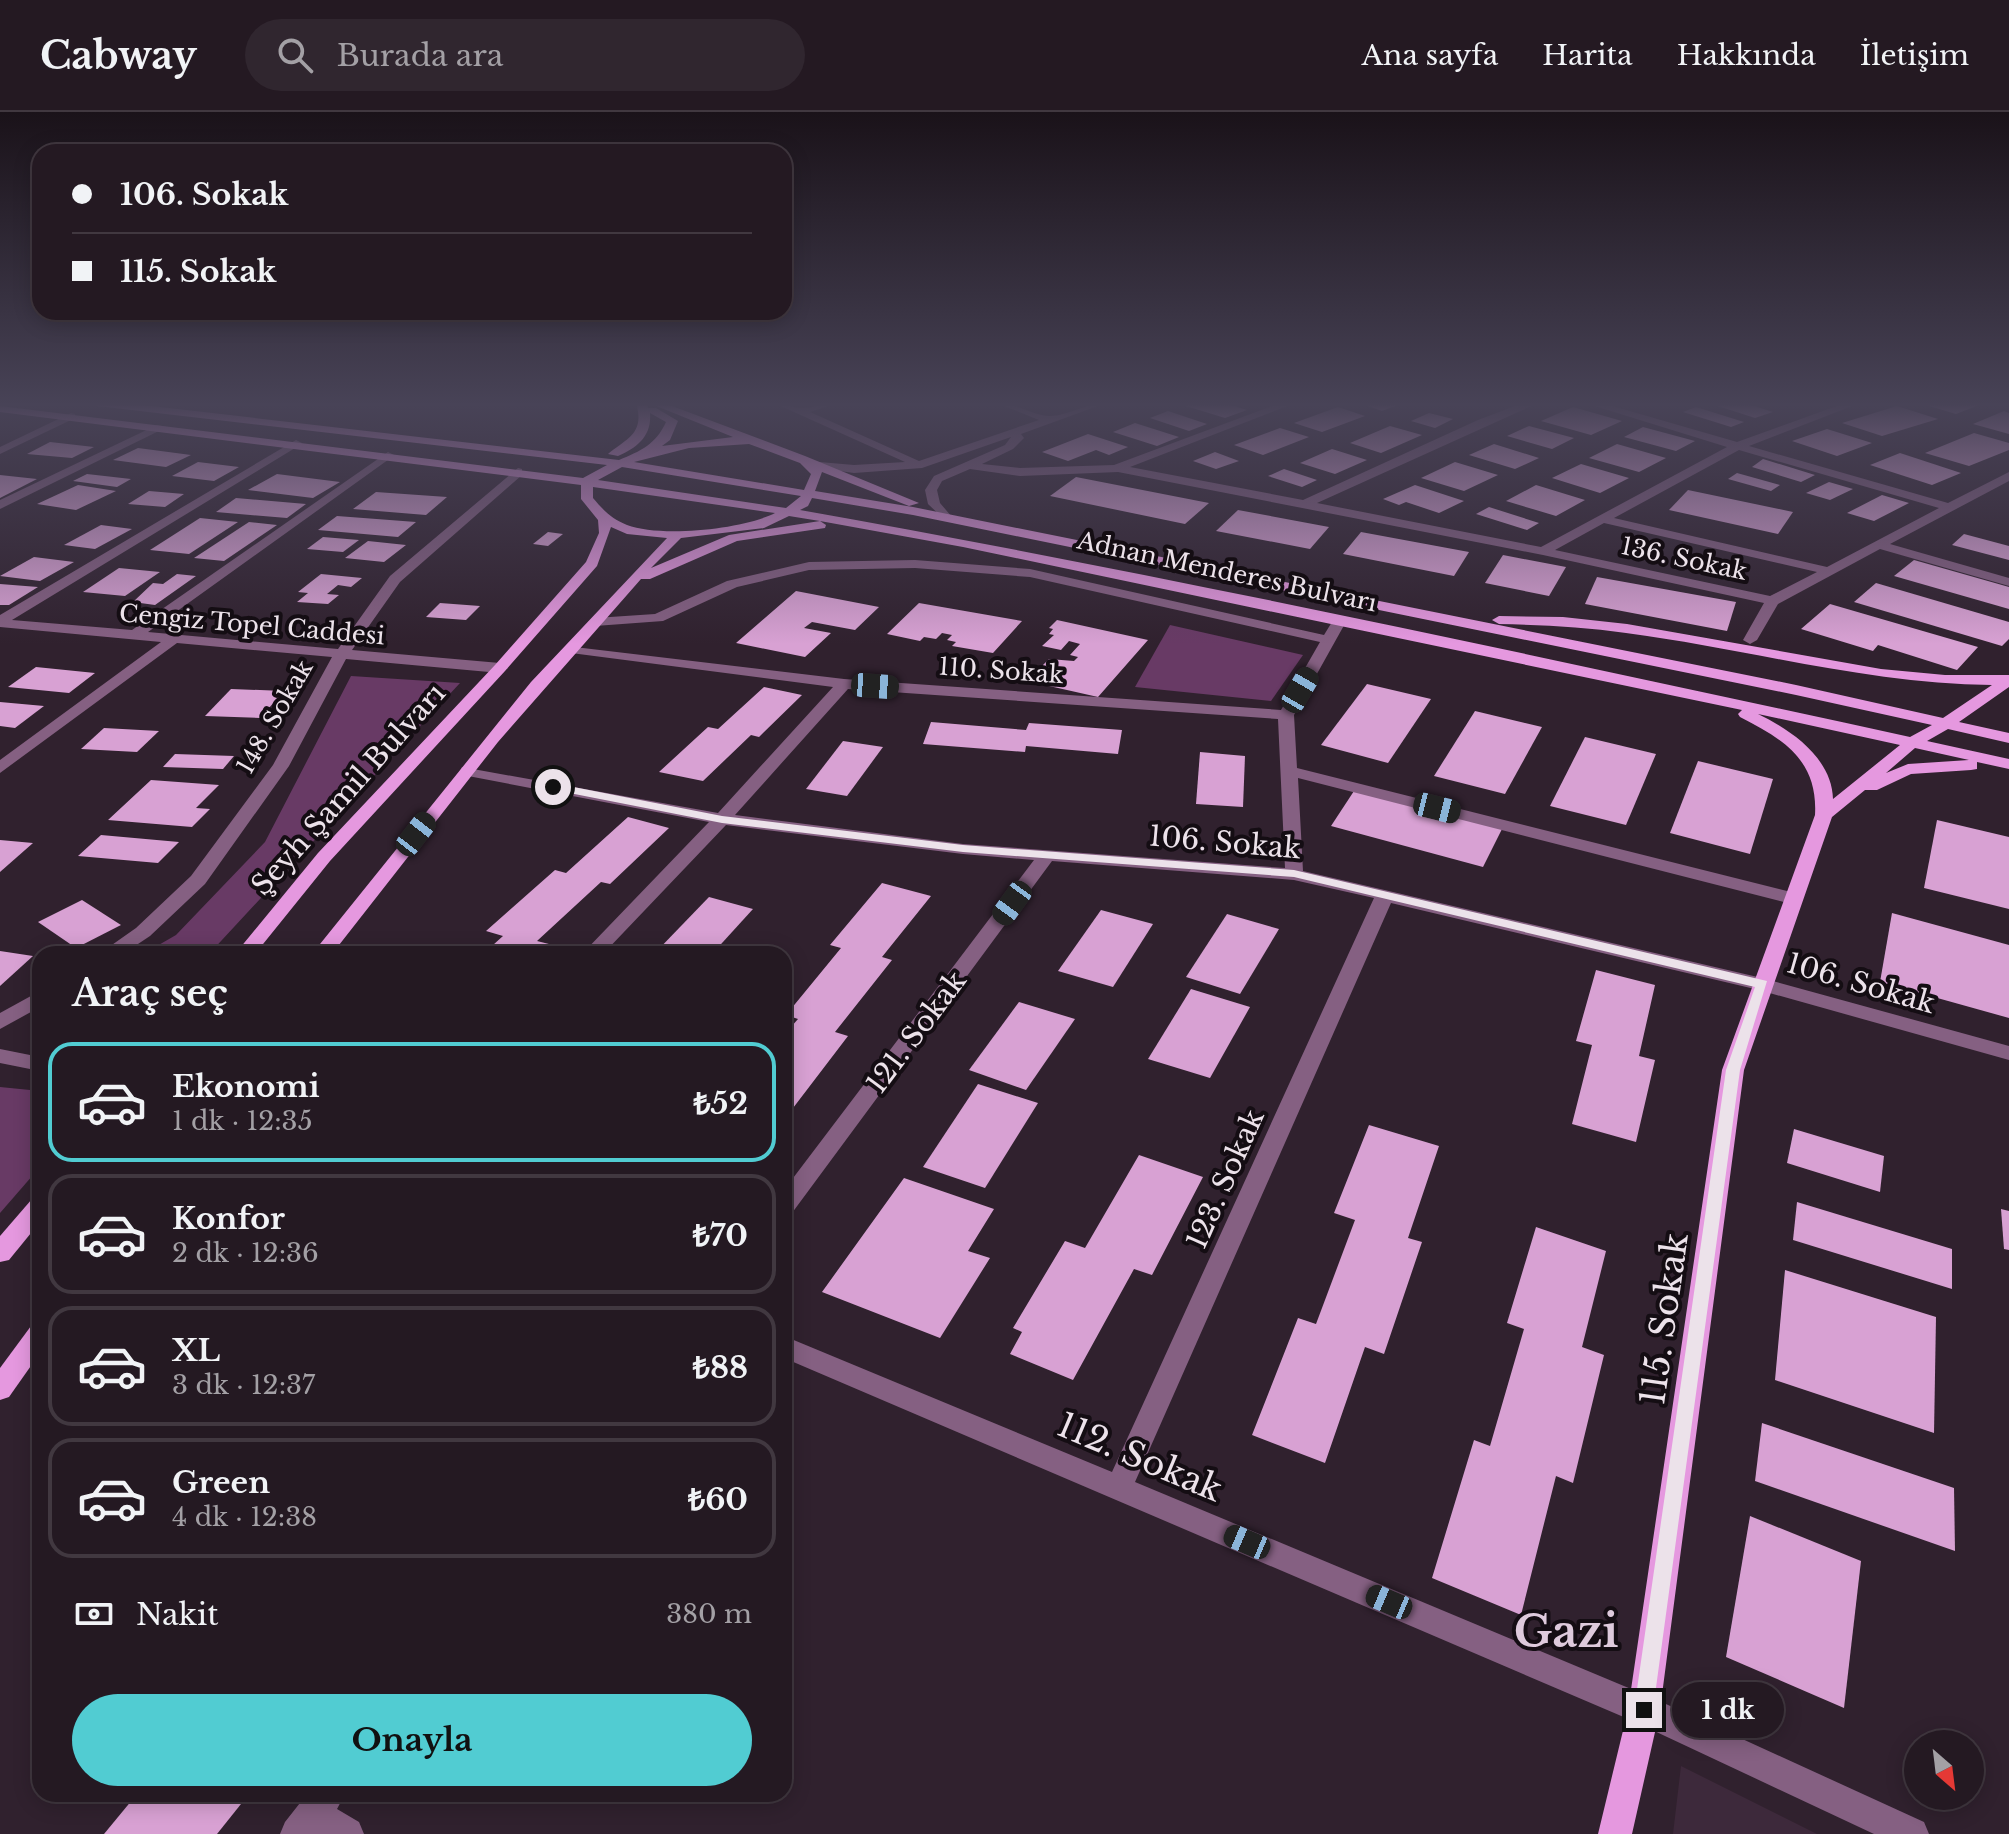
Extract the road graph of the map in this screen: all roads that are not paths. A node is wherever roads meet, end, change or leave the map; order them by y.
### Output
1 (45, 483) edge
2 (229, 483) edge
3 (348, 483) edge
4 (505, 483) edge
5 (553, 483) edge
6 (587, 483) edge
7 (602, 483) edge
8 (735, 483) edge
9 (812, 483) edge
10 (864, 483) edge
11 (935, 483) edge
12 (1198, 483) edge
13 (1350, 483) edge
14 (1665, 483) edge
15 (1866, 483) edge
16 (1995, 483) edge
17 (807, 496) junction
18 (1305, 504) junction
19 (0, 505) edge
20 (592, 507) junction
21 (1948, 507) junction
22 (788, 512) junction
23 (946, 517) junction
24 (1599, 518) junction
25 (604, 519) junction
26 (863, 525) junction
27 (627, 530) junction
28 (677, 535) junction
29 (1876, 544) junction
30 (1543, 551) junction
31 (592, 563) junction
32 (1825, 570) junction
33 (2009, 582) edge
34 (628, 585) junction
35 (1772, 601) junction
36 (1340, 620) junction
37 (1464, 621) junction
38 (0, 622) edge
39 (595, 622) junction
40 (132, 637) junction
41 (1329, 640) junction
42 (1750, 640) dead end
43 (171, 641) junction
44 (571, 649) junction
45 (341, 655) junction
46 (500, 668) junction
47 (2009, 680) edge
48 (844, 684) junction
49 (1717, 700) junction
50 (1286, 715) junction
51 (1946, 724) junction
52 (2009, 738) edge
53 (1912, 743) junction
54 (2009, 765) edge
55 (0, 768) edge
56 (468, 771) junction
57 (1289, 771) junction
58 (722, 819) junction
59 (1822, 820) junction
60 (1047, 855) junction
61 (1294, 874) junction
62 (1385, 895) junction
63 (1792, 898) junction
64 (121, 946) edge
65 (252, 946) edge
66 (328, 946) edge
67 (600, 946) edge
68 (1762, 984) junction
69 (32, 1003) edge
70 (0, 1022) edge
71 (2009, 1053) edge
72 (0, 1056) edge
73 (32, 1062) edge
74 (792, 1196) edge
75 (32, 1215) edge
76 (0, 1253) edge
77 (32, 1344) edge
78 (792, 1350) edge
79 (0, 1389) edge
80 (1119, 1487) junction
81 (1644, 1710) junction
82 (312, 1814) edge
83 (347, 1834) edge
84 (1615, 1834) edge
85 (1912, 1834) edge

1 - 19 street
2 - 38 street
3 - 40 street
4 - 45 street, 148. Sokak
5 - 20 main road
6 - 20 main road
7 - 22 main road, Adnan Menderes Bulvarı
8 - 17 main road, Adnan Menderes Bulvarı
9 - 17 main road
10 - 23 main road
11 - 23 street
12 - 18 street, 136. Sokak
13 - 18 street
14 - 24 street
15 - 21 street
16 - 21 street
17 - 22 main road
17 - 23 main road, Adnan Menderes Bulvarı
18 - 30 street, 136. Sokak
20 - 25 main road
21 - 29 street
22 - 26 main road, Adnan Menderes Bulvarı
22 - 28 main road
23 - 37 main road, Adnan Menderes Bulvarı
24 - 30 street
24 - 32 street
25 - 27 main road
25 - 31 main road
26 - 34 main road
26 - 36 main road, Adnan Menderes Bulvarı
27 - 28 main road
27 - 31 main road, Şeyh Şamil Bulvarı
28 - 34 main road
29 - 32 street
29 - 33 street
30 - 35 street, 136. Sokak
31 - 46 main road, Şeyh Şamil Bulvarı
32 - 35 street
34 - 39 main road
35 - 42 street
36 - 41 street
36 - 49 main road, Adnan Menderes Bulvarı
37 - 47 main road
37 - 51 main road, Adnan Menderes Bulvarı
38 - 40 street, Cengiz Topel Caddesi
39 - 41 street
39 - 44 main road
40 - 43 street, Cengiz Topel Caddesi
41 - 50 street
43 - 45 street, Cengiz Topel Caddesi
43 - 55 street
44 - 48 street, 110. Sokak
44 - 56 main road
45 - 46 street, Cengiz Topel Caddesi
45 - 64 street, 148. Sokak
46 - 65 main road, Şeyh Şamil Bulvarı
47 - 51 main road
48 - 50 street, 110. Sokak
48 - 58 street
49 - 53 main road, Adnan Menderes Bulvarı
49 - 59 main road
50 - 57 street
51 - 52 main road, Adnan Menderes Bulvarı
51 - 53 main road
53 - 54 main road, Adnan Menderes Bulvarı
53 - 59 main road
54 - 59 main road
56 - 58 street, 106. Sokak
56 - 66 main road
57 - 61 street
57 - 63 street
58 - 60 street, 106. Sokak
58 - 67 street
59 - 63 main road, 115. Sokak
60 - 61 street, 106. Sokak
60 - 74 street, 121. Sokak
61 - 62 street, 106. Sokak
62 - 68 street, 106. Sokak
62 - 80 street, 123. Sokak
63 - 68 main road, 115. Sokak
68 - 71 street, 106. Sokak
68 - 81 main road, 115. Sokak
69 - 70 street
72 - 73 street
75 - 76 main road
77 - 79 main road
78 - 80 street, 112. Sokak
80 - 81 street, 112. Sokak
81 - 84 main road, 115. Sokak
81 - 85 street, 112. Sokak
82 - 83 street

